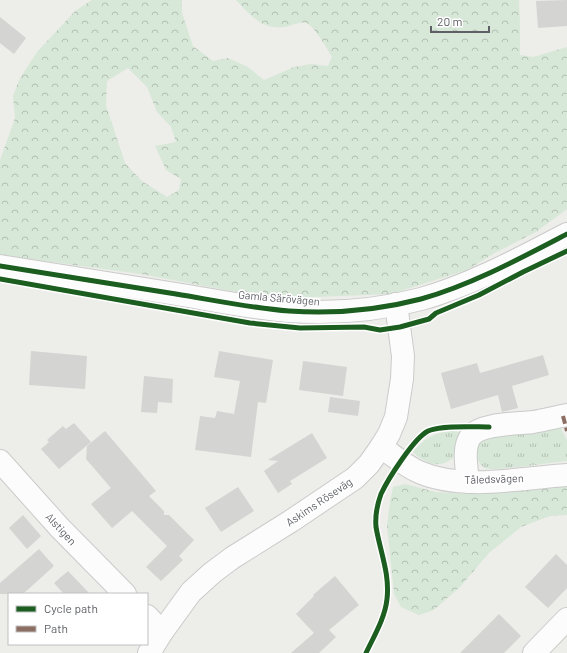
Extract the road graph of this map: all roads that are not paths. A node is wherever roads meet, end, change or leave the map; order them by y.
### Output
1 (567, 234) edge
2 (0, 266) edge
3 (396, 304) junction
4 (567, 415) edge
5 (381, 447) junction
6 (0, 461) edge
7 (567, 475) edge
8 (468, 482) junction
9 (124, 593) edge
10 (148, 617) edge
11 (567, 619) edge
12 (162, 632) junction
13 (149, 653) edge
14 (534, 653) edge

1 - 3 street, Gamla Särövägen
2 - 3 street, Gamla Särövägen
3 - 5 street, Askims Röseväg
4 - 8 street
5 - 8 street, Tåledsvägen
5 - 12 street, Askims Röseväg
6 - 9 street, Alstigen
7 - 8 street, Tåledsvägen
10 - 12 street
11 - 14 street
12 - 13 street, Askims Röseväg

